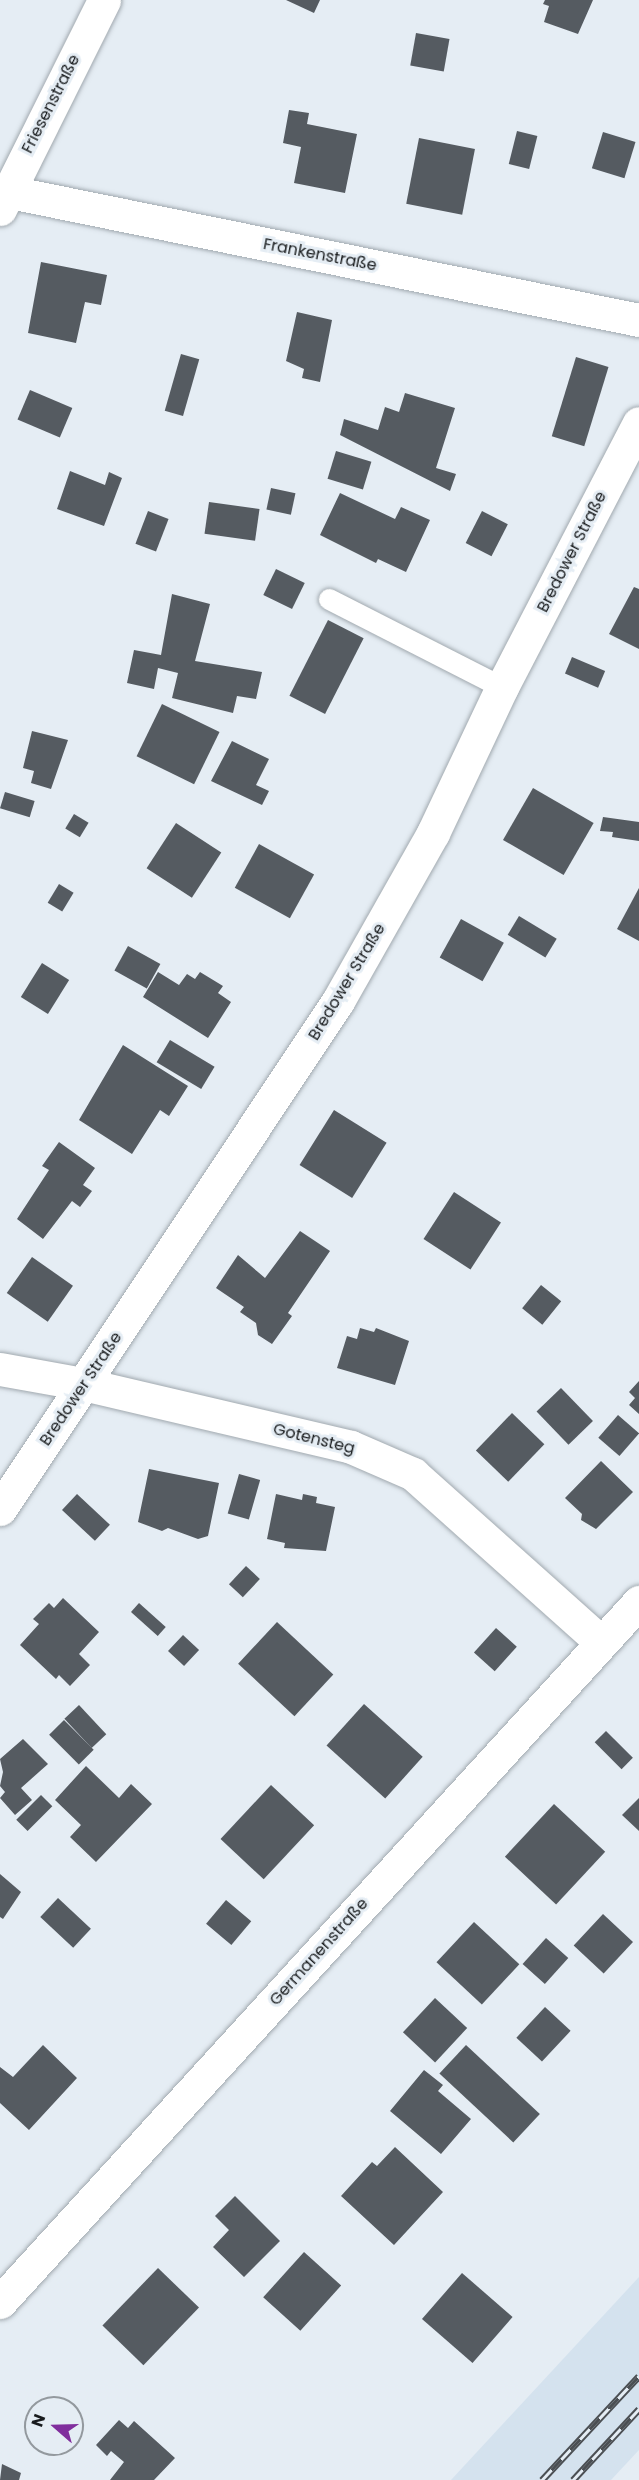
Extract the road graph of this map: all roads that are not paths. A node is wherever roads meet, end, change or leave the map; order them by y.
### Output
1 (104, 0) edge
2 (2, 197) edge
3 (639, 320) edge
4 (639, 423) edge
5 (329, 599) dead end
6 (502, 687) junction
7 (0, 1369) edge
8 (84, 1384) junction
9 (0, 1509) edge
10 (639, 1602) edge
11 (601, 1642) junction
12 (0, 2302) edge

1 - 2 street, Friesenstraße
2 - 3 street, Frankenstraße
4 - 6 street, Bredower Straße
5 - 6 lane
6 - 8 street, Bredower Straße
7 - 8 street, Gotensteg
8 - 9 street, Bredower Straße
8 - 11 street, Gotensteg
10 - 11 street, Germanenstraße
11 - 12 street, Germanenstraße

